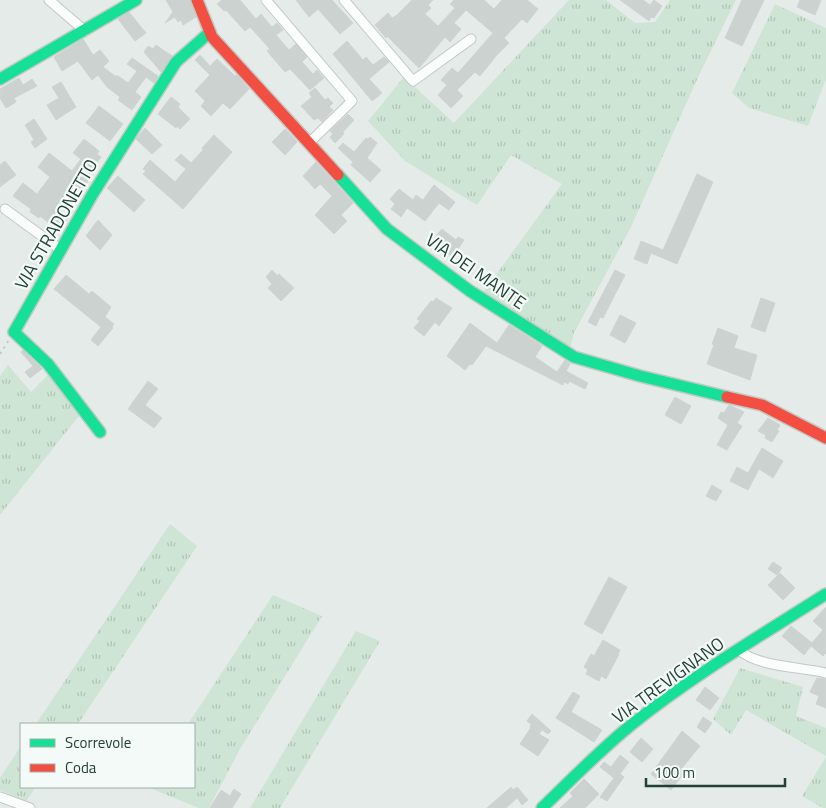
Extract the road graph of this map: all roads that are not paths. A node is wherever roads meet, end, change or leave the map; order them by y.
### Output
1 (48, 0) edge
2 (136, 0) edge
3 (197, 0) edge
4 (266, 0) edge
5 (344, 0) edge
6 (85, 31) junction
7 (210, 32) junction
8 (471, 39) dead end
9 (0, 79) edge
10 (309, 143) junction
11 (5, 209) dead end
12 (61, 250) junction
13 (100, 432) dead end
14 (826, 438) edge
15 (826, 594) edge
16 (739, 650) junction
17 (826, 673) edge
18 (0, 797) edge
19 (30, 808) edge
20 (542, 808) edge

1 - 6 street
2 - 6 street
3 - 7 street, VIA DEI MANTE
4 - 10 street
5 - 8 street
6 - 9 street
7 - 10 street, VIA DEI MANTE
7 - 12 street, VIA STRADONETTO
10 - 14 street, VIA DEI MANTE
11 - 12 street
12 - 13 street, VIA STRADONETTO
15 - 16 street, VIA TREVIGNANO
16 - 17 street
16 - 20 street, VIA TREVIGNANO
18 - 19 street

